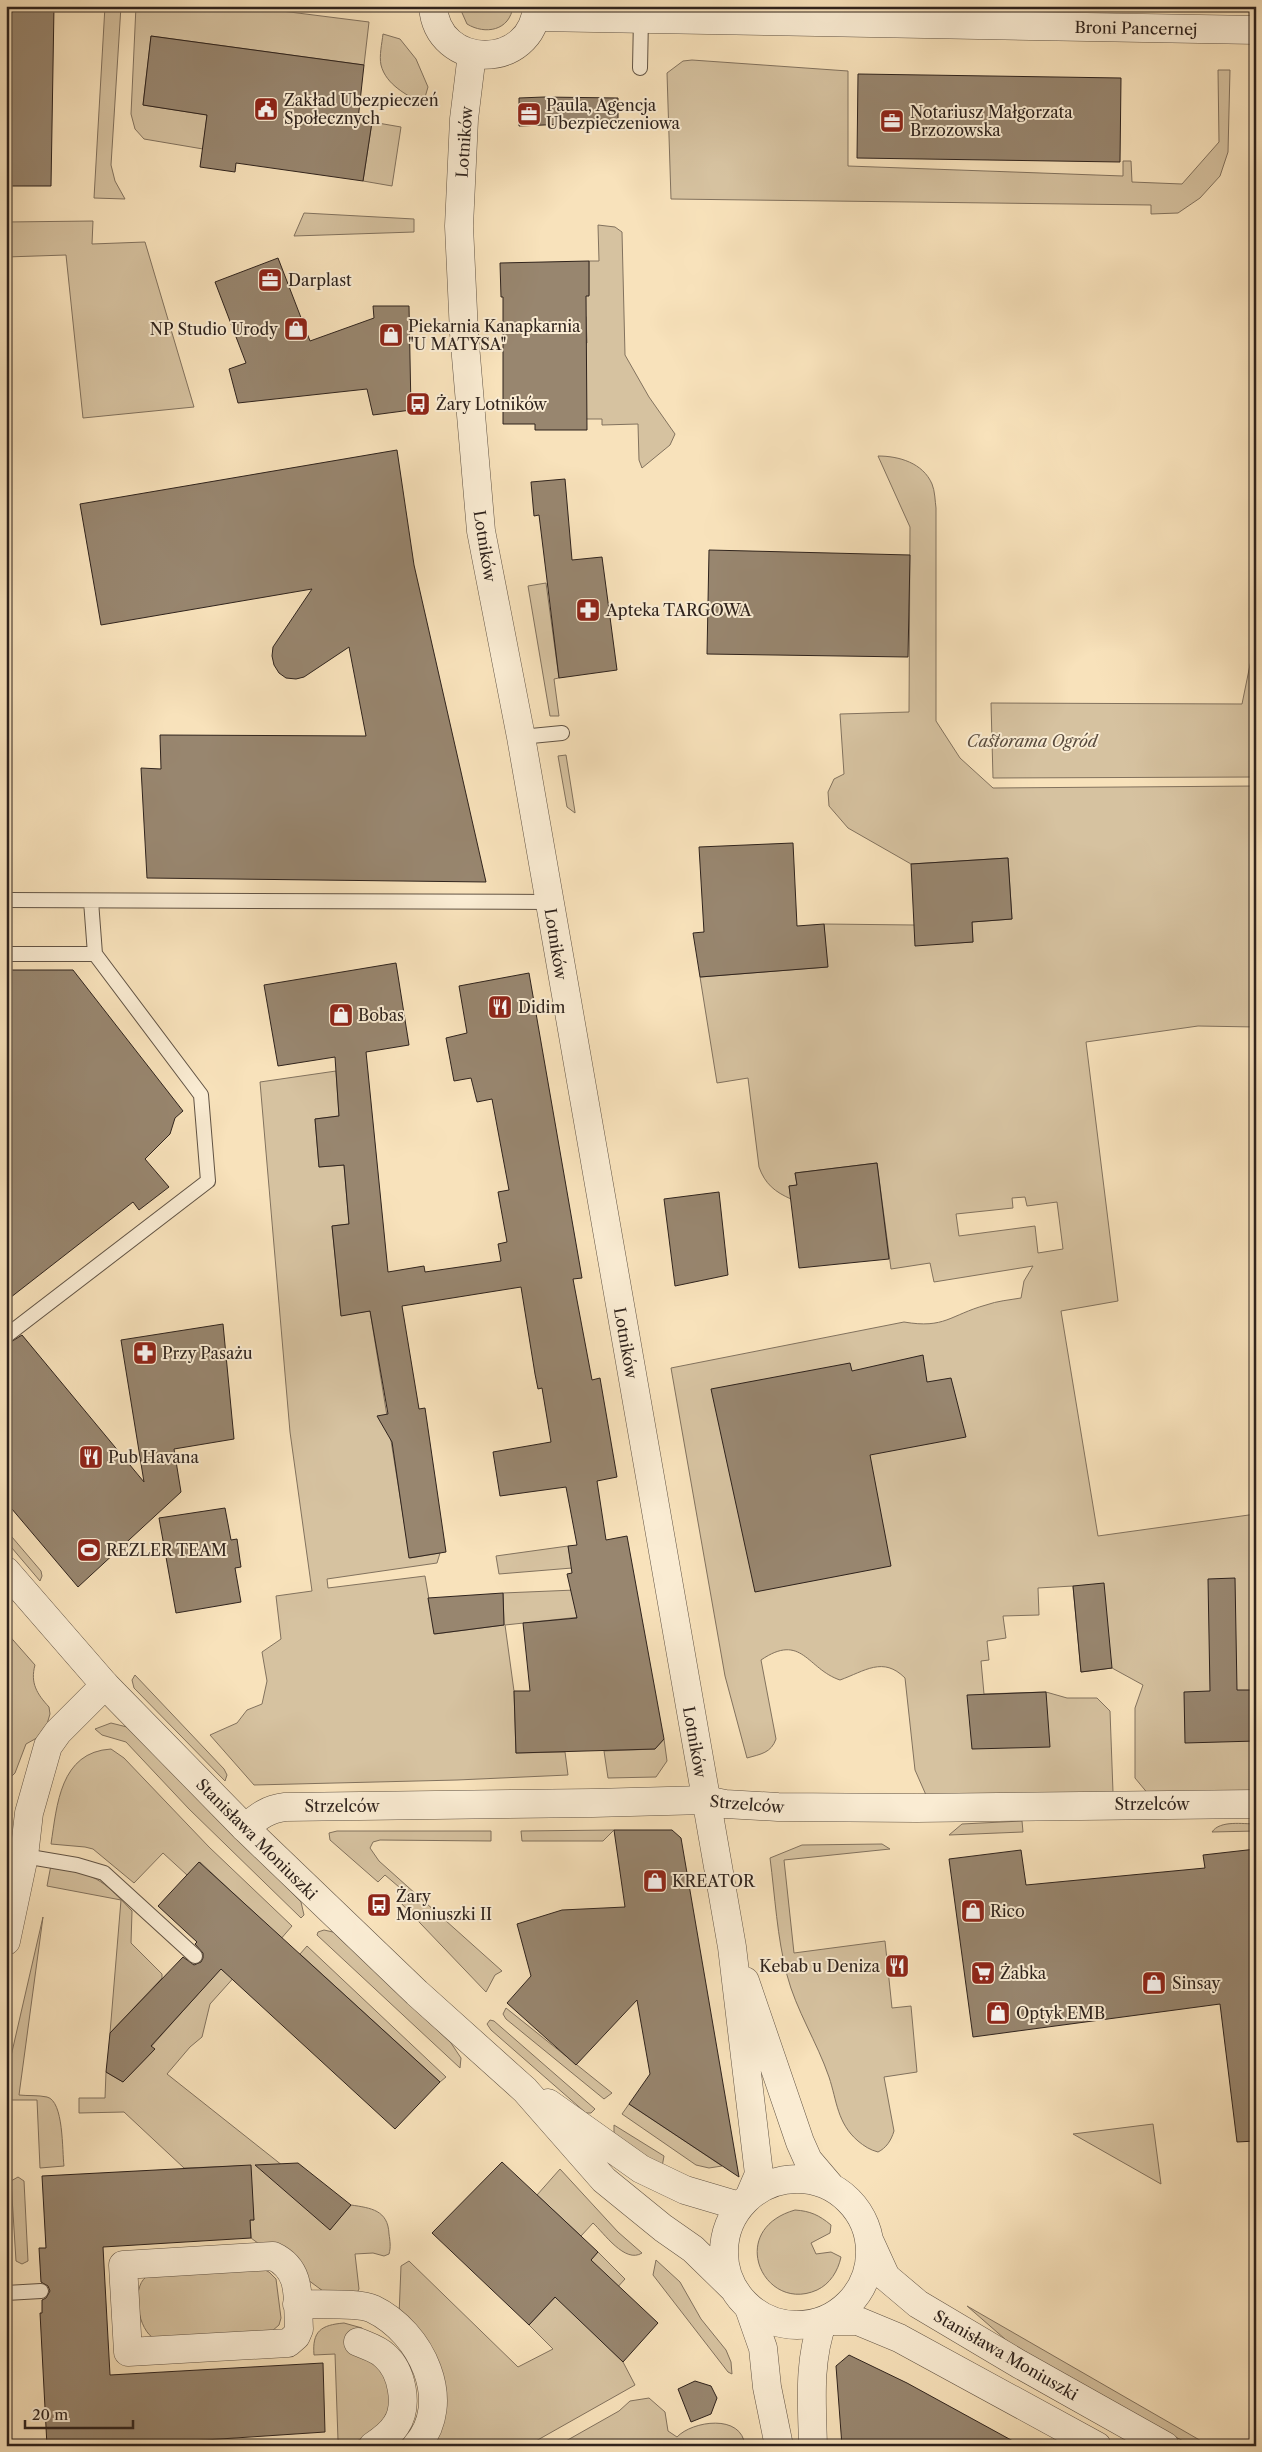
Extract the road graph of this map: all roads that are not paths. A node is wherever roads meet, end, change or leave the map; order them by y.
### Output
1 (433, 6) edge
2 (537, 11) edge
3 (641, 18) junction
4 (1256, 30) edge
5 (472, 54) junction
6 (640, 68) dead end
7 (562, 733) dead end
8 (521, 737) junction
9 (6, 900) edge
10 (91, 901) junction
11 (550, 902) junction
12 (6, 954) edge
13 (95, 954) junction
14 (6, 1336) edge
15 (6, 1571) edge
16 (105, 1686) junction
17 (705, 1800) junction
18 (1256, 1804) edge
19 (18, 1813) edge
20 (245, 1828) junction
21 (24, 1856) junction
22 (6, 1941) edge
23 (732, 1947) junction
24 (195, 1956) dead end
25 (526, 2090) junction
26 (830, 2186) junction
27 (744, 2201) junction
28 (869, 2241) junction
29 (41, 2291) dead end
30 (6, 2293) edge
31 (741, 2299) junction
32 (298, 2304) junction
33 (823, 2321) junction
34 (358, 2342) dead end
35 (374, 2446) edge
36 (416, 2446) edge
37 (779, 2446) edge
38 (813, 2446) edge
39 (1097, 2446) edge
40 (1165, 2446) edge

1 - 5 street
2 - 3 street, Broni Pancernej
2 - 5 street
3 - 4 street, Broni Pancernej
3 - 6 lane
5 - 8 street, Lotników
7 - 8 lane
8 - 11 street, Lotników
9 - 10 lane
10 - 11 lane
10 - 13 lane
11 - 17 street, Lotników
12 - 13 lane
13 - 14 lane
15 - 16 street, Stanisława Moniuszki
16 - 19 street
16 - 20 street, Stanisława Moniuszki
17 - 18 street, Strzelców
17 - 20 street, Strzelców
17 - 23 street, Lotników
19 - 21 street
20 - 25 street, Stanisława Moniuszki
21 - 22 street
21 - 24 lane
23 - 26 street, Lotników
23 - 27 street, Lotników
25 - 27 street, Stanisława Moniuszki
25 - 31 street, Stanisława Moniuszki
26 - 27 street
26 - 28 street
27 - 31 street
28 - 33 street
28 - 40 street, Stanisława Moniuszki
29 - 30 lane
31 - 33 street
31 - 37 street
32 - 32 street
32 - 36 street
33 - 38 street
33 - 39 street
34 - 35 street

